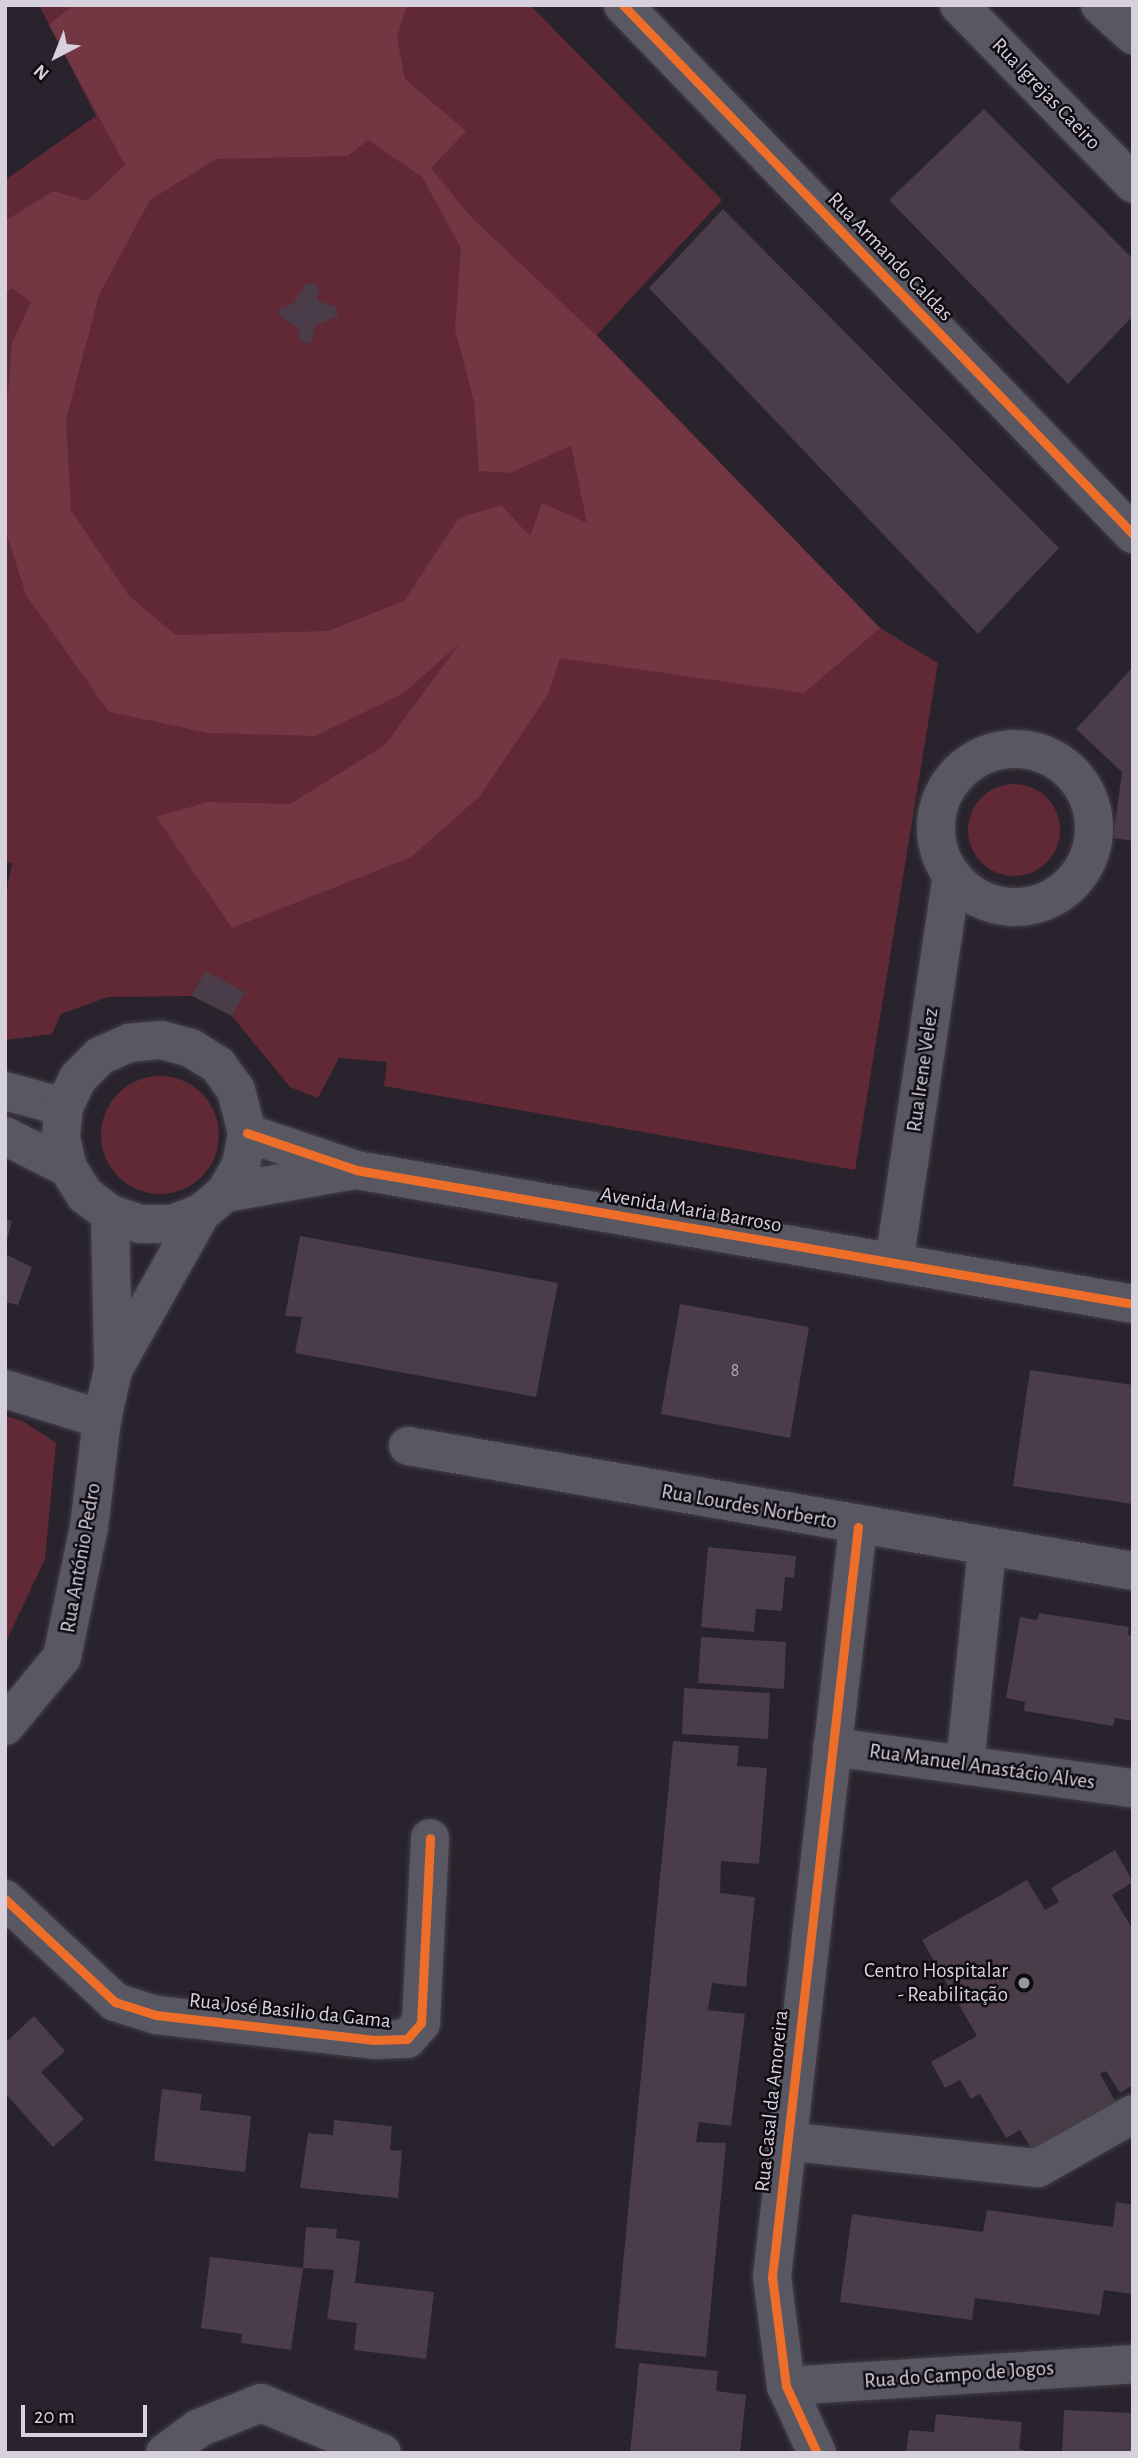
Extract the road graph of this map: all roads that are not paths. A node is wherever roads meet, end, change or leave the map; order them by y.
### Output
1 (623, 5) edge
2 (959, 5) edge
3 (1100, 5) edge
4 (1133, 35) edge
5 (1133, 183) edge
6 (1133, 534) edge
7 (952, 876) junction
8 (5, 1091) edge
9 (64, 1107) junction
10 (247, 1133) junction
11 (5, 1136) edge
12 (68, 1168) junction
13 (356, 1170) junction
14 (213, 1203) junction
15 (110, 1214) junction
16 (894, 1263) junction
17 (1133, 1304) edge
18 (113, 1370) junction
19 (5, 1389) edge
20 (102, 1419) junction
21 (408, 1446) dead end
22 (858, 1527) junction
23 (987, 1548) junction
24 (1133, 1571) edge
25 (5, 1726) edge
26 (832, 1747) junction
27 (965, 1765) junction
28 (1133, 1788) edge
29 (430, 1838) dead end
30 (5, 1899) edge
31 (1133, 2113) edge
32 (784, 2141) junction
33 (1133, 2364) edge
34 (786, 2386) junction
35 (165, 2453) edge
36 (382, 2453) edge
37 (817, 2453) edge

1 - 6 street, Rua Armando Caldas
2 - 5 street, Rua Igrejas Caeiro
3 - 4 street
7 - 7 street
7 - 16 street, Rua Irene Velez
8 - 9 street
9 - 10 street, Avenida Maria Barroso
9 - 12 street, Avenida Maria Barroso
10 - 13 street, Avenida Maria Barroso
10 - 14 street, Avenida Maria Barroso
11 - 12 street, Avenida Maria Barroso
12 - 15 street, Avenida Maria Barroso
13 - 14 street, Avenida Maria Barroso
13 - 16 street, Avenida Maria Barroso
14 - 15 street, Avenida Maria Barroso
14 - 18 street, Rua António Pedro
15 - 18 street, Rua António Pedro
16 - 17 street, Avenida Maria Barroso
18 - 20 street, Rua António Pedro
19 - 20 street
20 - 25 street, Rua António Pedro
21 - 22 street, Rua Lourdes Norberto
22 - 23 street, Rua Lourdes Norberto
22 - 26 street, Rua Casal da Amoreira
23 - 24 street, Rua Lourdes Norberto
23 - 27 street
26 - 27 street, Rua Manuel Anastácio Alves
26 - 32 street, Rua Casal da Amoreira
27 - 28 street, Rua Manuel Anastácio Alves
29 - 30 street, Rua José Basilio da Gama
31 - 32 street
32 - 34 street, Rua Casal da Amoreira
33 - 34 street, Rua do Campo de Jogos
34 - 37 street, Rua Casal da Amoreira
35 - 36 street

